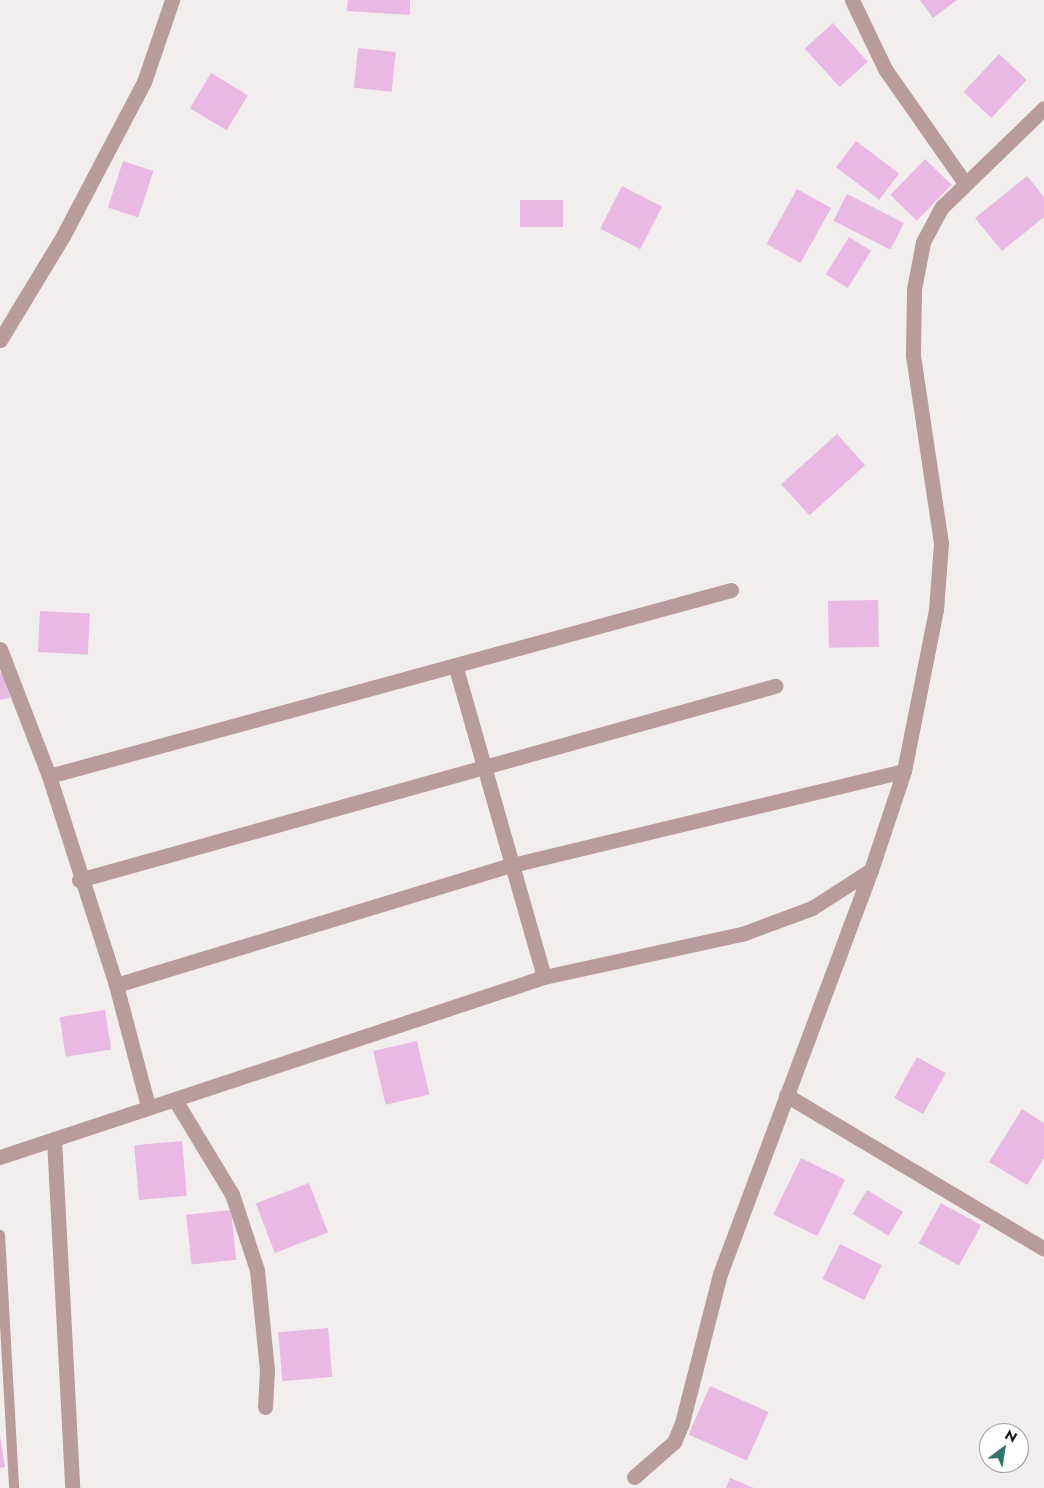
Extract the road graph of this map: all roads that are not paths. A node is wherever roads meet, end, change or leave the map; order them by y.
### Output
1 (172, 0) edge
2 (852, 0) edge
3 (1044, 108) edge
4 (964, 182) junction
5 (0, 340) edge
6 (731, 590) dead end
7 (0, 649) edge
8 (456, 668) junction
9 (775, 686) dead end
10 (482, 769) junction
11 (904, 771) junction
12 (48, 776) junction
13 (512, 866) junction
14 (871, 870) junction
15 (79, 880) junction
16 (544, 977) junction
17 (116, 985) junction
18 (786, 1095) junction
19 (175, 1100) junction
20 (148, 1106) junction
21 (54, 1139) junction
22 (0, 1156) edge
23 (0, 1236) edge
24 (1044, 1249) edge
25 (265, 1407) dead end
26 (634, 1477) dead end
27 (14, 1488) edge
28 (72, 1488) edge

1 - 5 street
2 - 4 street
3 - 4 street
4 - 11 street
6 - 8 street
7 - 12 street
8 - 10 street
8 - 12 street
9 - 10 street
10 - 13 street
10 - 15 street
11 - 13 street
11 - 14 street
12 - 15 street
13 - 16 street
13 - 17 street
14 - 16 street
14 - 18 street
15 - 17 street
16 - 19 street
17 - 20 street
18 - 24 street
18 - 26 street
19 - 20 street
19 - 25 street
20 - 21 street
21 - 22 street
21 - 28 street
23 - 27 lane

